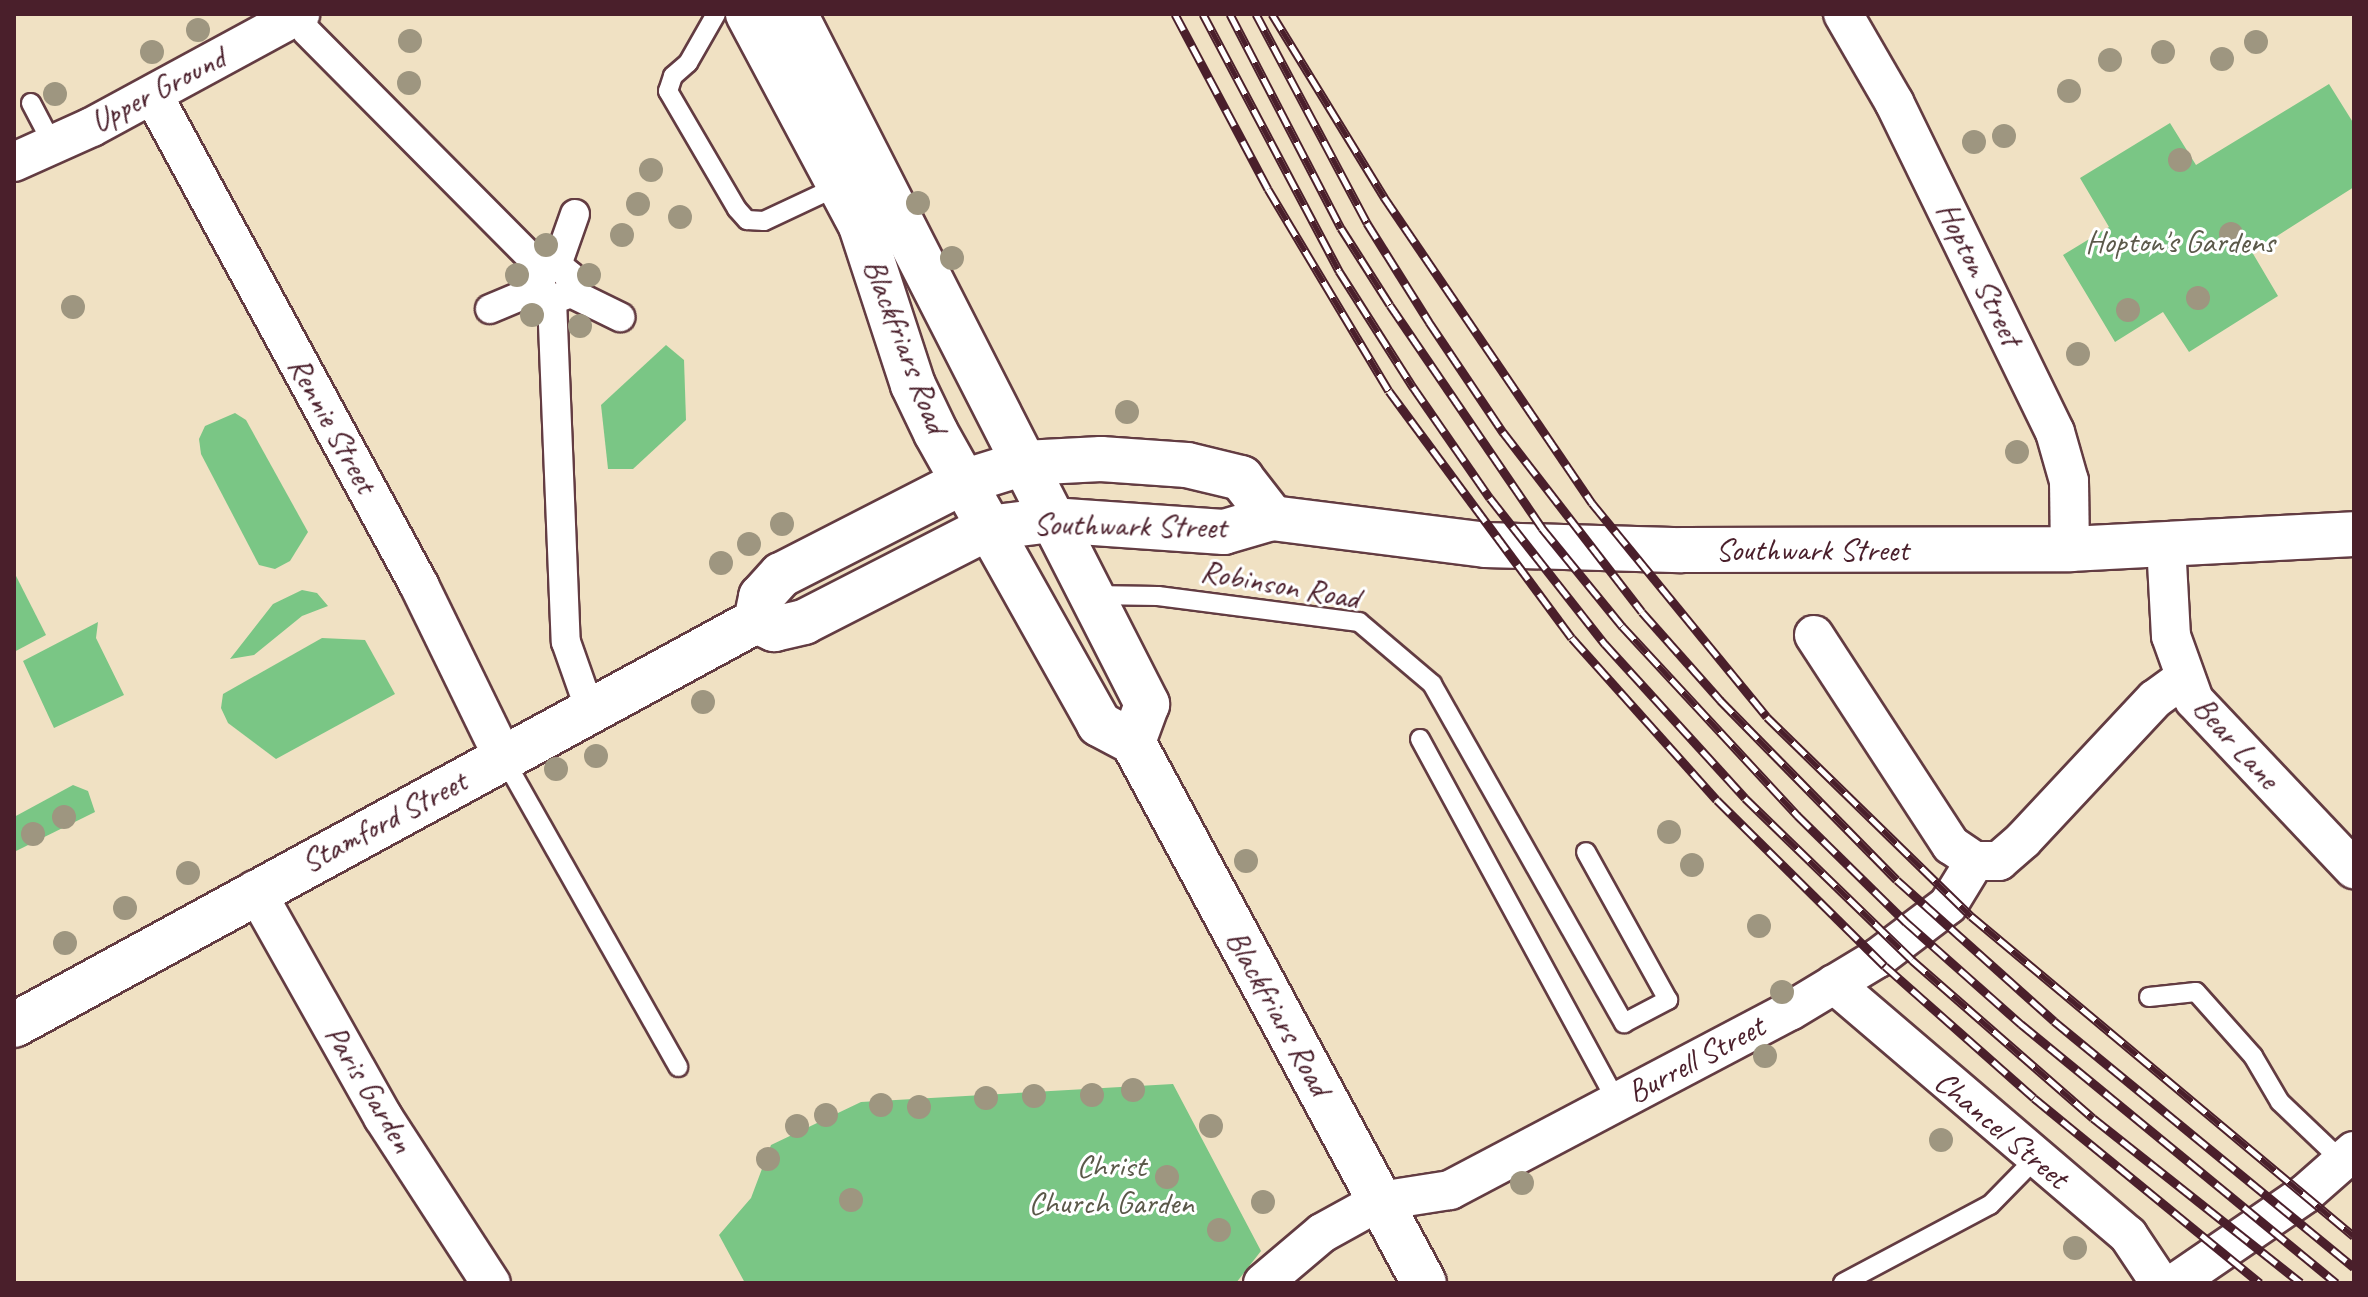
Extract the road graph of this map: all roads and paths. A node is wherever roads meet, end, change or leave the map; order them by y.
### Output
1 (716, 14) edge
2 (748, 14) edge
3 (795, 14) edge
4 (1843, 14) edge
5 (303, 23) edge
6 (153, 95) junction
7 (31, 103) dead end
8 (52, 143) junction
9 (14, 162) edge
10 (841, 185) junction
11 (575, 214) dead end
12 (553, 283) junction
13 (490, 309) dead end
14 (620, 317) dead end
15 (1024, 463) junction
16 (963, 482) junction
17 (1272, 518) junction
18 (1051, 520) junction
19 (988, 528) junction
20 (2354, 534) edge
21 (2166, 544) junction
22 (2070, 549) junction
23 (1088, 594) junction
24 (756, 621) junction
25 (1814, 635) dead end
26 (2183, 679) junction
27 (591, 713) junction
28 (1420, 739) dead end
29 (1133, 742) junction
30 (504, 759) junction
31 (1586, 852) dead end
32 (1975, 861) junction
33 (2354, 868) edge
34 (255, 890) junction
35 (1834, 984) junction
36 (2149, 997) dead end
37 (14, 1025) edge
38 (678, 1067) dead end
39 (1617, 1102) junction
40 (2348, 1156) edge
41 (2035, 1159) junction
42 (1380, 1201) junction
43 (491, 1283) edge
44 (1263, 1283) edge
45 (1424, 1283) edge
46 (1843, 1283) edge
47 (2160, 1283) edge
48 (2175, 1283) edge

1 - 10 lane
2 - 10 main road, Blackfriars Road
3 - 15 main road, Blackfriars Road
4 - 22 street, Hopton Street
5 - 6 street, Upper Ground
5 - 12 street
6 - 8 street, Upper Ground
6 - 30 street, Rennie Street
7 - 8 lane
8 - 9 street, Upper Ground
10 - 16 main road, Blackfriars Road
11 - 12 street
12 - 13 street
12 - 14 street
12 - 27 street
15 - 16 main road, Southwark Street
15 - 17 main road, Southwark Street
15 - 18 main road, Blackfriars Road
16 - 19 main road, Blackfriars Road
16 - 24 main road
17 - 18 main road, Southwark Street
17 - 22 main road, Southwark Street
18 - 19 main road, Southwark Street
18 - 23 main road, Blackfriars Road
19 - 24 main road
19 - 29 main road, Blackfriars Road
20 - 21 main road, Southwark Street
21 - 22 main road, Southwark Street
21 - 26 street, Bear Lane
23 - 29 main road, Blackfriars Road
23 - 31 lane, Robinson Road
24 - 27 main road, Stamford Street
25 - 32 street
26 - 32 street
26 - 33 street, Bear Lane
27 - 30 main road, Stamford Street
28 - 39 lane
29 - 42 main road, Blackfriars Road
30 - 34 main road, Stamford Street
30 - 38 lane
32 - 35 street, Burrell Street
34 - 37 main road, Stamford Street
34 - 43 street, Paris Garden
35 - 39 street, Burrell Street
35 - 41 street, Chancel Street
36 - 40 lane
39 - 42 street, Burrell Street
40 - 48 street
41 - 46 lane
41 - 47 street, Chancel Street
42 - 44 street, Burrell Street
42 - 45 main road, Blackfriars Road

